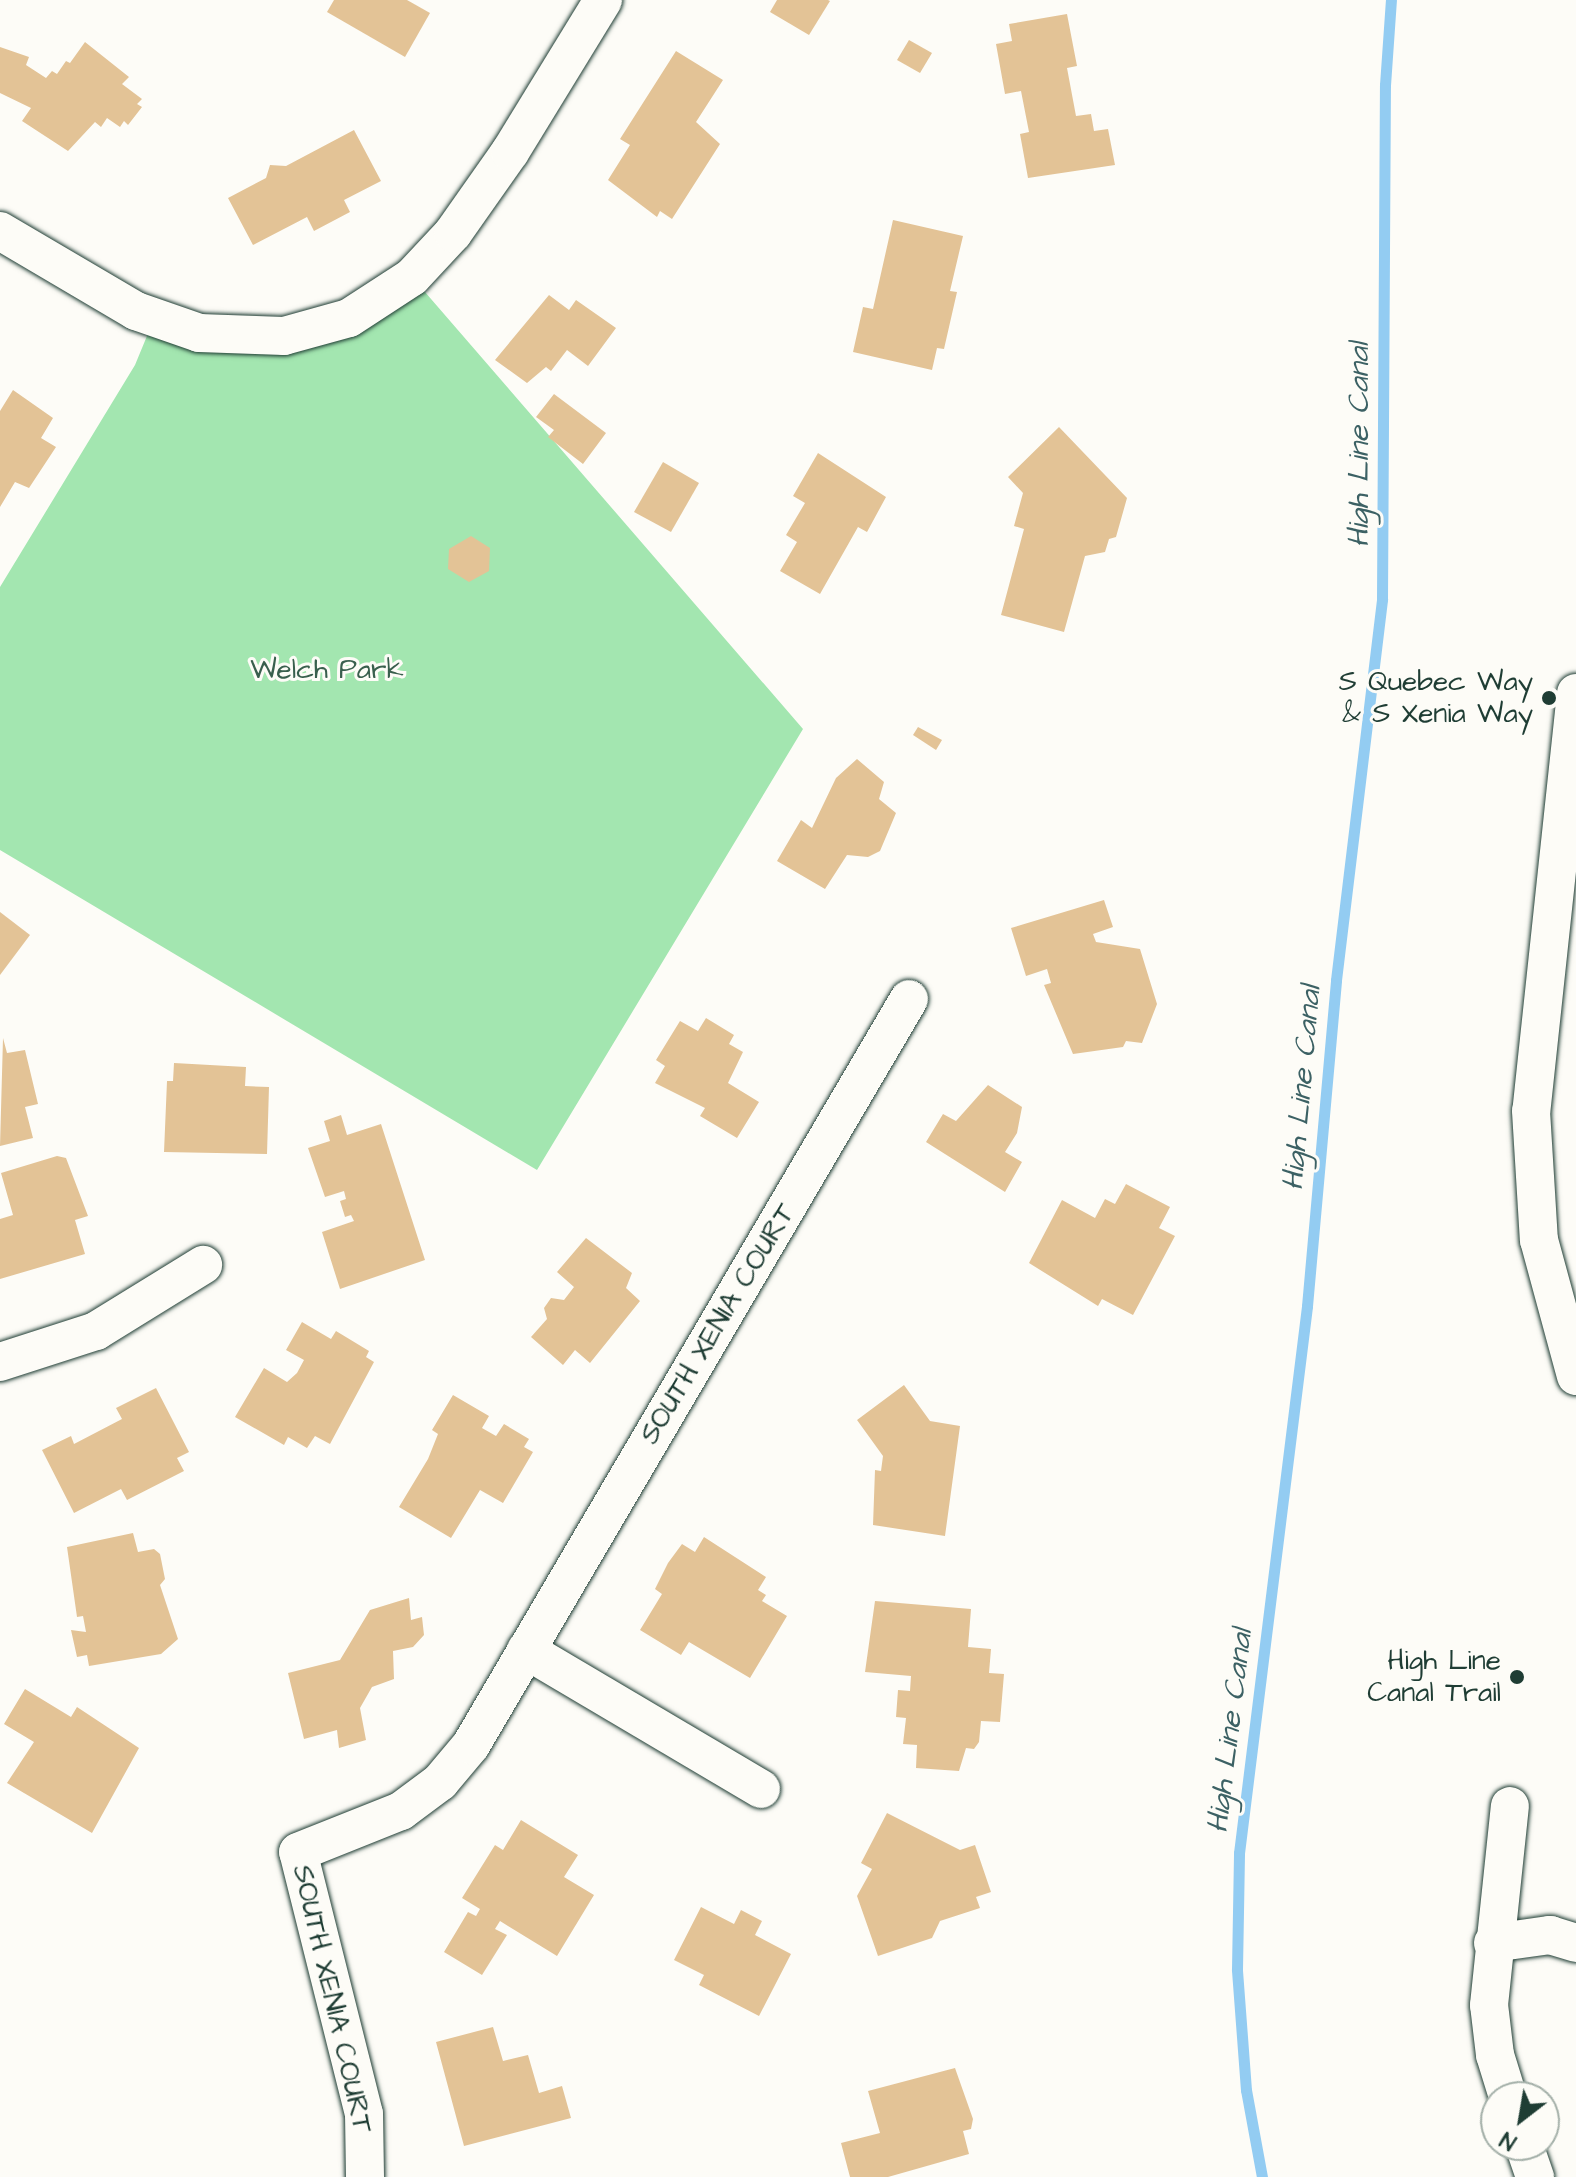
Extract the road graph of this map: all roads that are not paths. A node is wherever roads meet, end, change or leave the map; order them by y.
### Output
1 (603, 0) edge
2 (0, 231) edge
3 (1576, 693) edge
4 (1566, 855) edge
5 (1561, 934) edge
6 (909, 999) dead end
7 (203, 1265) dead end
8 (0, 1362) edge
9 (1576, 1376) edge
10 (526, 1650) junction
11 (761, 1789) dead end
12 (1510, 1806) dead end
13 (1493, 1943) junction
14 (1576, 1943) edge
15 (1504, 2081) edge
16 (365, 2177) edge

1 - 2 street
3 - 4 street
4 - 5 street
5 - 9 street
6 - 10 street, SOUTH XENIA COURT
7 - 8 street
10 - 11 street
10 - 16 street, SOUTH XENIA COURT
12 - 13 street
13 - 14 street
13 - 15 street

